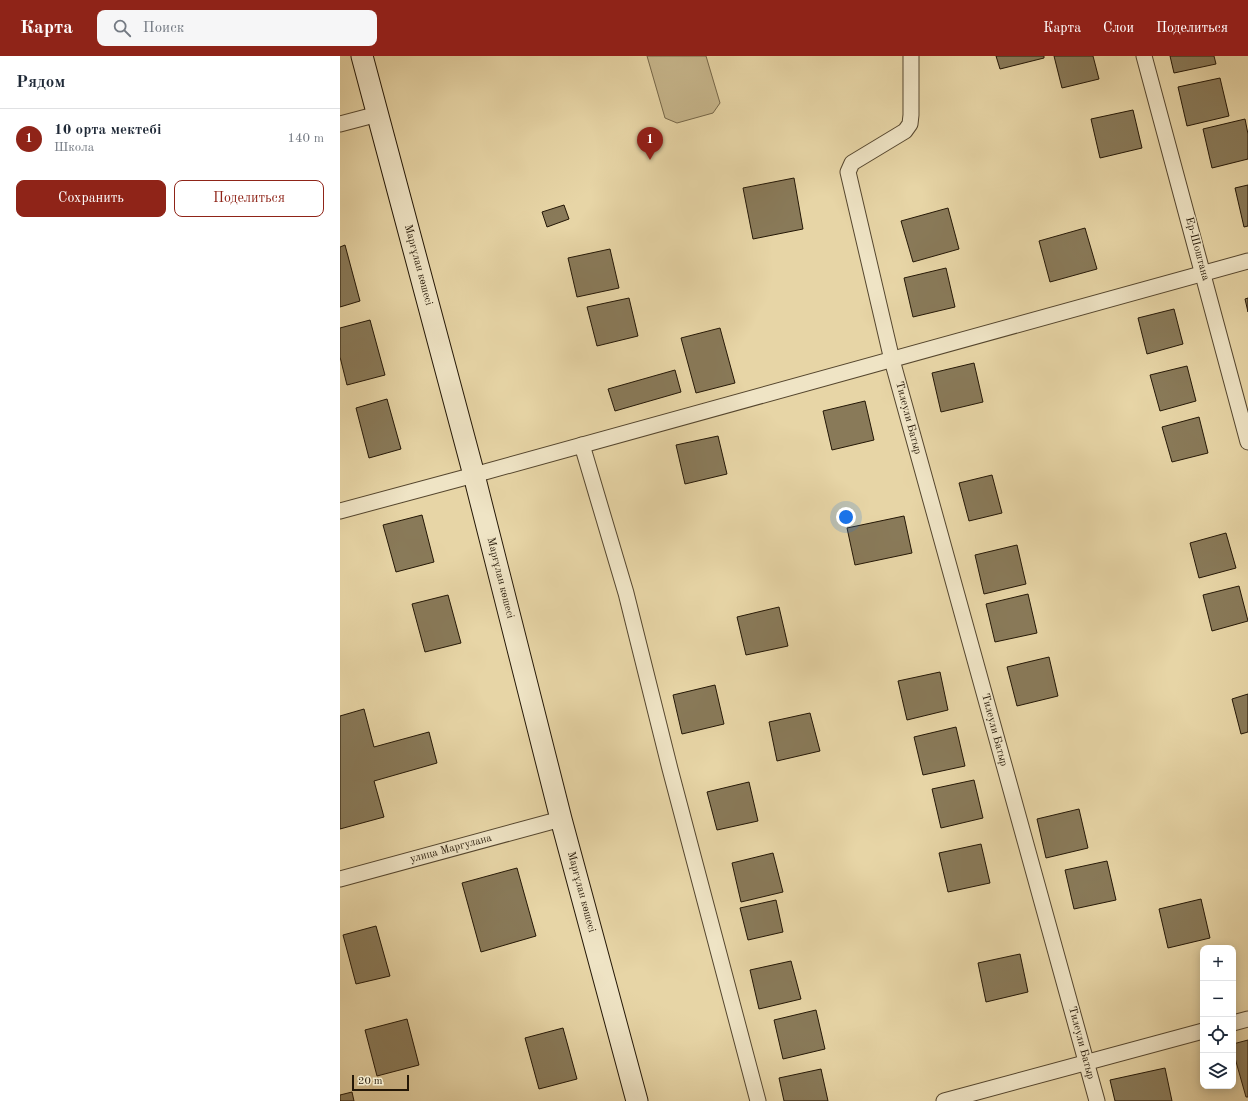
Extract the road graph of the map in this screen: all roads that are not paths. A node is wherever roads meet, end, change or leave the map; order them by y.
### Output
1 (362, 56) edge
2 (911, 56) edge
3 (1144, 56) edge
4 (378, 114) junction
5 (340, 124) edge
6 (1248, 261) edge
7 (1204, 273) junction
8 (892, 360) junction
9 (1248, 442) edge
10 (582, 445) junction
11 (474, 476) junction
12 (340, 511) edge
13 (561, 818) junction
14 (340, 879) edge
15 (1248, 1019) edge
16 (1236, 1022) edge
17 (1200, 1032) edge
18 (1086, 1062) junction
19 (637, 1101) edge
20 (758, 1101) edge
21 (944, 1101) edge
22 (1097, 1101) edge

1 - 4 main road, Марғұлан көшесі
2 - 8 street, Тилеули Батыр
3 - 7 street, Ер-Шоштана
4 - 5 street
4 - 11 main road, Марғұлан көшесі
6 - 7 street
7 - 8 street
7 - 9 street, Ер-Шоштана
8 - 10 street
8 - 18 street, Тилеули Батыр
10 - 11 street
10 - 20 street
11 - 12 street
11 - 13 main road, Марғұлан көшесі
13 - 14 street, улица Маргулана
13 - 19 main road, Марғұлан көшесі
15 - 16 street
17 - 18 street
18 - 21 street
18 - 22 street, Тилеули Батыр

